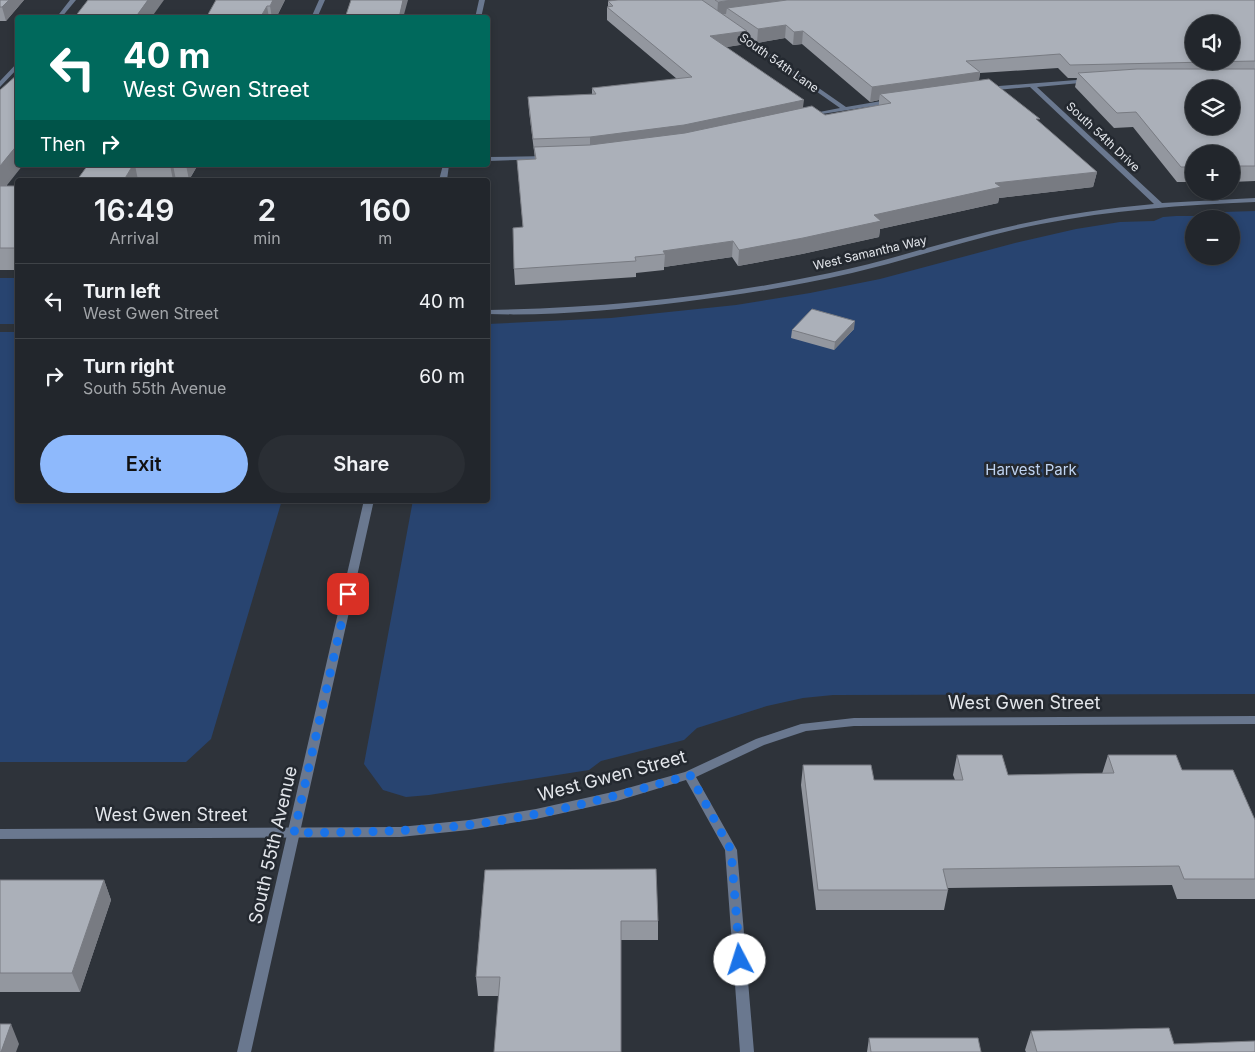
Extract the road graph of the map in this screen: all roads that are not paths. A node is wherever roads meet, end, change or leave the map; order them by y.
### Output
1 (74, 0) edge
2 (322, 0) edge
3 (482, 0) edge
4 (61, 15) edge
5 (315, 15) edge
6 (479, 15) edge
7 (732, 30) edge
8 (15, 70) edge
9 (1094, 81) edge
10 (1031, 84) junction
11 (0, 85) edge
12 (976, 90) edge
13 (900, 100) edge
14 (845, 109) junction
15 (808, 116) edge
16 (555, 158) edge
17 (490, 159) edge
18 (1255, 200) edge
19 (1160, 205) junction
20 (490, 312) edge
21 (368, 503) edge
22 (1255, 720) edge
23 (690, 775) junction
24 (294, 833) junction
25 (0, 834) edge
26 (244, 1052) edge
27 (747, 1052) edge

1 - 4 street
2 - 5 street
3 - 6 street
7 - 14 street, South 54th Lane
8 - 11 street
9 - 10 street
10 - 12 street
10 - 19 street, South 54th Drive
13 - 14 street
14 - 15 street
16 - 17 street
18 - 19 street, West Samantha Way
19 - 20 street, West Samantha Way
21 - 24 street, South 55th Avenue
22 - 23 street, West Gwen Street
23 - 24 street, West Gwen Street
23 - 27 street
24 - 25 street, West Gwen Street
24 - 26 street, South 55th Avenue

